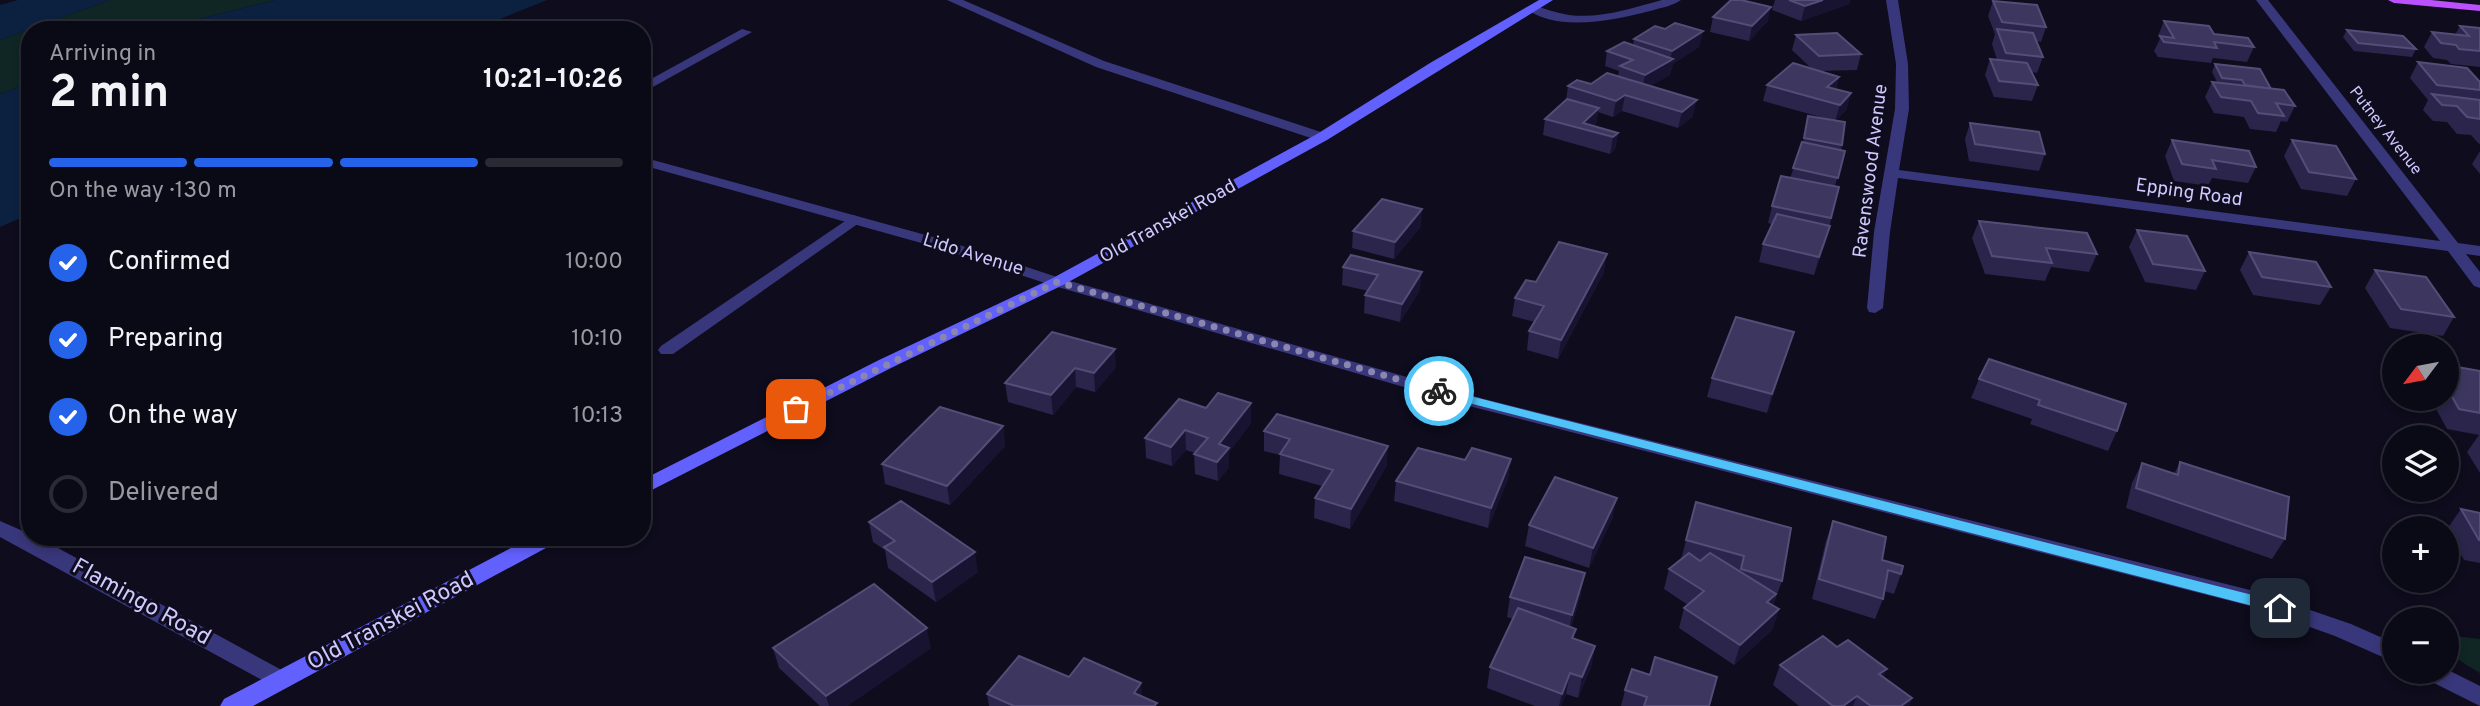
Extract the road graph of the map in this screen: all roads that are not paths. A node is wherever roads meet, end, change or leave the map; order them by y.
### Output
1 (953, 0) edge
2 (1547, 0) edge
3 (1675, 0) edge
4 (1892, 0) edge
5 (2262, 0) edge
6 (2394, 0) edge
7 (1531, 8) junction
8 (2480, 8) edge
9 (746, 32) dead end
10 (651, 84) edge
11 (1322, 137) junction
12 (651, 164) edge
13 (1892, 173) junction
14 (854, 220) junction
15 (2452, 247) junction
16 (2480, 251) edge
17 (1057, 282) junction
18 (2480, 283) edge
19 (1875, 308) dead end
20 (667, 350) dead end
21 (651, 483) edge
22 (0, 528) edge
23 (21, 538) edge
24 (37, 546) edge
25 (533, 546) edge
26 (2382, 647) edge
27 (281, 680) junction
28 (2454, 684) edge
29 (2480, 698) edge
30 (232, 706) edge

1 - 11 street
2 - 7 main road, Old Transkei Road
3 - 7 street
4 - 13 street, Ravenswood Avenue
5 - 15 street, Putney Avenue
6 - 8 main road
7 - 11 main road, Old Transkei Road
9 - 10 street
11 - 17 main road, Old Transkei Road
12 - 14 street, Lido Avenue
13 - 15 street, Epping Road
13 - 19 street, Ravenswood Avenue
14 - 17 street, Lido Avenue
14 - 20 street
15 - 16 street, Epping Road
15 - 18 street, Putney Avenue
17 - 21 main road, Old Transkei Road
17 - 26 street, Lido Avenue
22 - 23 street, Flamingo Road
24 - 27 street, Flamingo Road
25 - 27 main road, Old Transkei Road
27 - 30 main road, Old Transkei Road
28 - 29 street

